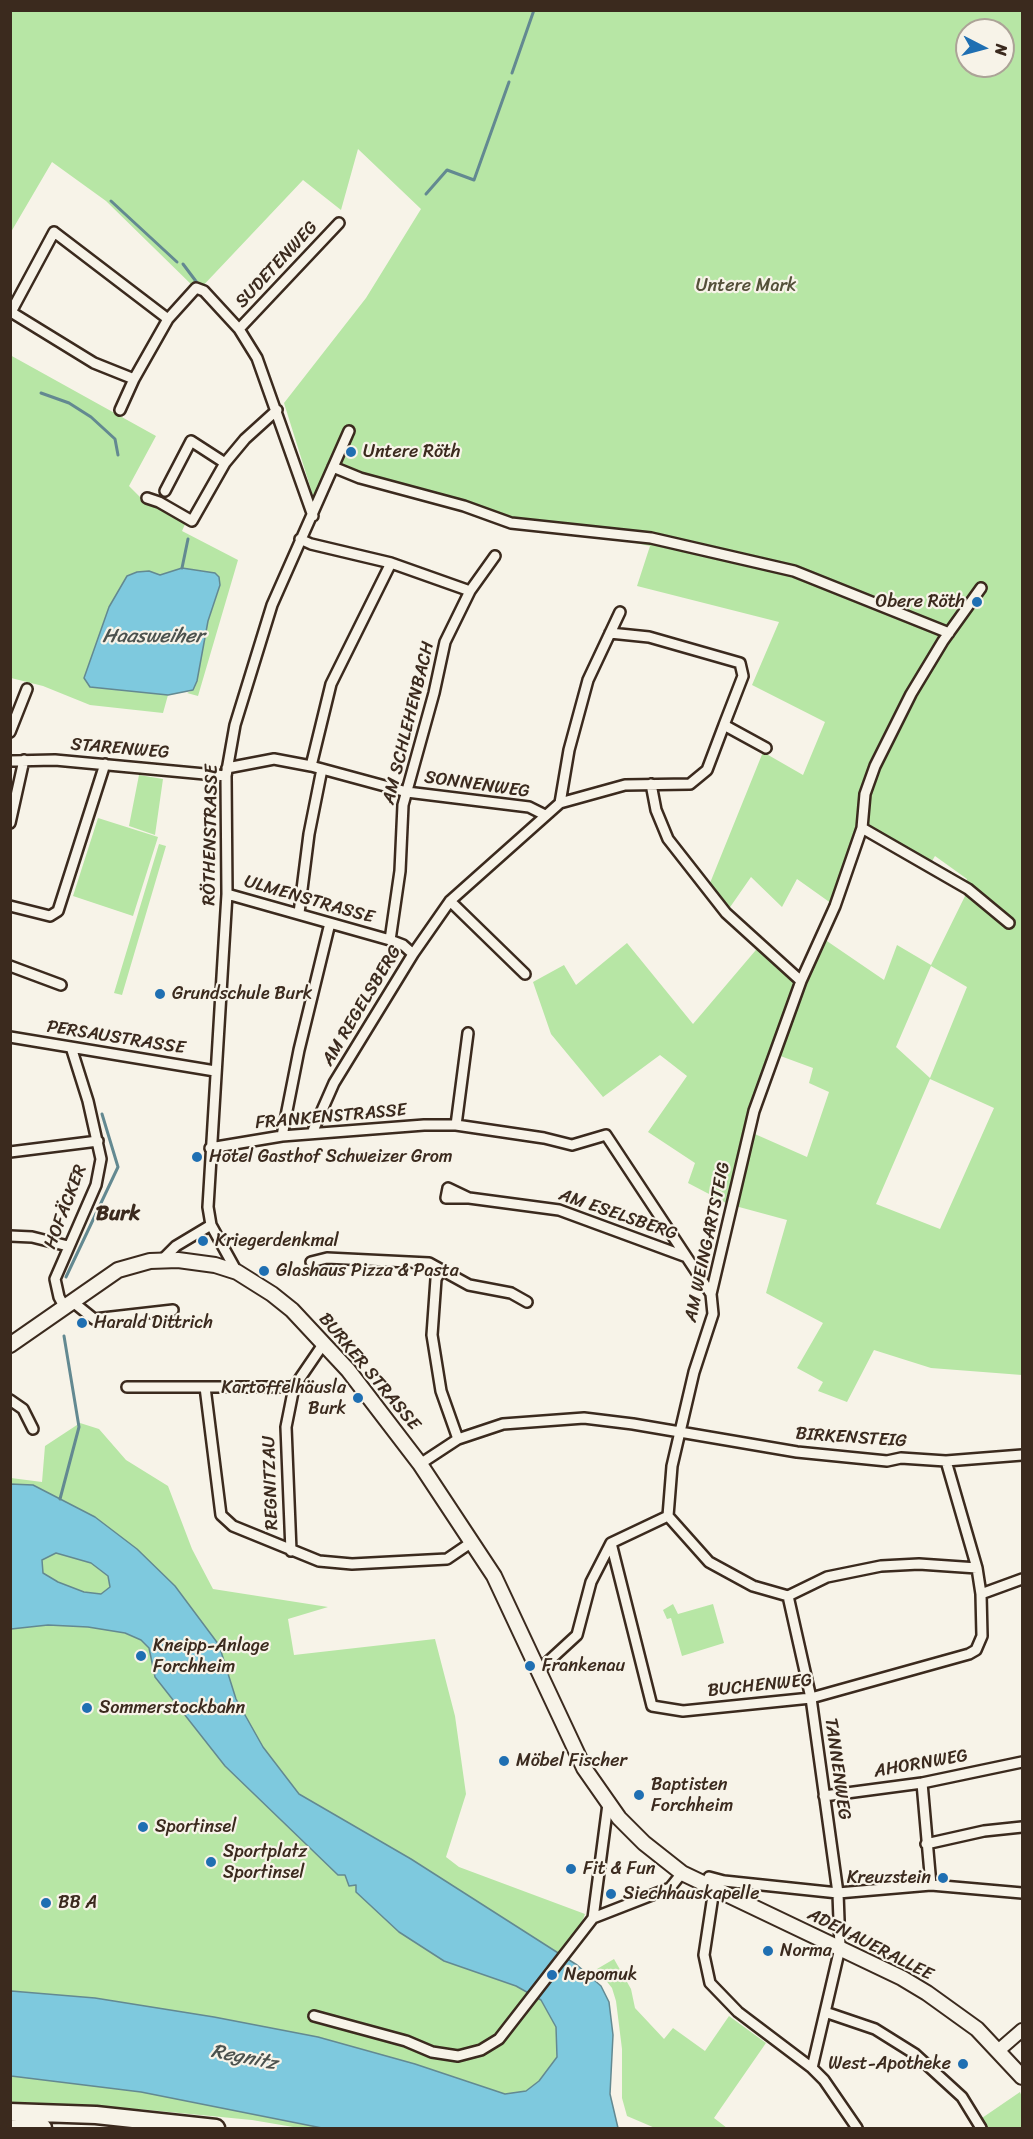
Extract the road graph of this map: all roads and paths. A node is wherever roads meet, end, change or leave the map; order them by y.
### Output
1 (339, 223) dead end
2 (168, 319) junction
3 (239, 330) junction
4 (134, 379) junction
5 (120, 410) dead end
6 (277, 410) junction
7 (349, 431) dead end
8 (225, 463) junction
9 (333, 467) junction
10 (165, 490) dead end
11 (147, 498) dead end
12 (313, 516) junction
13 (300, 539) junction
14 (495, 556) dead end
15 (391, 563) junction
16 (981, 588) dead end
17 (470, 591) junction
18 (620, 612) dead end
19 (610, 633) junction
20 (949, 633) junction
21 (27, 689) dead end
22 (724, 725) junction
23 (10, 732) edge
24 (766, 748) dead end
25 (10, 760) edge
26 (24, 760) junction
27 (105, 764) junction
28 (311, 766) junction
29 (322, 770) junction
30 (226, 772) junction
31 (651, 784) junction
32 (407, 792) junction
33 (560, 802) junction
34 (545, 815) junction
35 (10, 823) edge
36 (862, 828) junction
37 (227, 894) junction
38 (450, 901) junction
39 (10, 906) edge
40 (299, 913) junction
41 (330, 923) junction
42 (1009, 923) dead end
43 (390, 940) junction
44 (413, 954) junction
45 (10, 966) edge
46 (525, 974) dead end
47 (801, 981) junction
48 (61, 985) dead end
49 (468, 1034) dead end
50 (10, 1037) edge
51 (71, 1047) junction
52 (215, 1071) junction
53 (456, 1125) junction
54 (312, 1133) junction
55 (282, 1136) junction
56 (98, 1142) junction
57 (210, 1148) junction
58 (10, 1152) edge
59 (469, 1198) dead end
60 (211, 1225) junction
61 (10, 1236) edge
62 (69, 1246) junction
63 (684, 1256) junction
64 (163, 1259) junction
65 (311, 1262) dead end
66 (441, 1270) junction
67 (237, 1272) junction
68 (711, 1294) junction
69 (526, 1302) dead end
70 (69, 1305) junction
71 (173, 1310) dead end
72 (324, 1343) junction
73 (10, 1345) edge
74 (128, 1387) dead end
75 (205, 1387) junction
76 (294, 1387) junction
77 (10, 1400) edge
78 (33, 1429) dead end
79 (679, 1432) junction
80 (458, 1439) junction
81 (1023, 1455) edge
82 (946, 1461) junction
83 (420, 1464) junction
84 (668, 1516) junction
85 (472, 1542) junction
86 (611, 1543) junction
87 (291, 1551) junction
88 (977, 1568) junction
89 (1023, 1580) edge
90 (981, 1594) junction
91 (788, 1596) junction
92 (540, 1670) junction
93 (811, 1698) junction
94 (1023, 1762) edge
95 (922, 1783) junction
96 (824, 1796) junction
97 (608, 1804) junction
98 (1023, 1827) edge
99 (926, 1844) junction
100 (682, 1873) junction
101 (712, 1883) junction
102 (931, 1885) junction
103 (838, 1893) junction
104 (1023, 1893) edge
105 (593, 1918) junction
106 (840, 1948) junction
107 (825, 2012) junction
108 (314, 2016) dead end
109 (1023, 2030) edge
110 (999, 2050) junction
111 (812, 2068) junction
112 (1023, 2077) edge
113 (10, 2112) edge
114 (10, 2128) edge
115 (43, 2128) edge
116 (216, 2128) edge
117 (856, 2128) edge
118 (981, 2128) edge

1 - 3 street, SUDETENWEG
2 - 3 street, SUDETENWEG
2 - 4 street
2 - 4 street
3 - 6 street, SUDETENWEG
4 - 5 street
6 - 8 street
6 - 12 street, SUDETENWEG
7 - 9 street, RÖTHENSTRASSE
8 - 10 street
8 - 11 street
9 - 12 street, RÖTHENSTRASSE
9 - 20 street
12 - 13 street, RÖTHENSTRASSE
13 - 15 street
13 - 30 street, RÖTHENSTRASSE
14 - 17 street, AM SCHLEHENBACH
15 - 17 street
15 - 28 street
16 - 20 street, AM WEINGARTSTEIG
17 - 32 street, AM SCHLEHENBACH
18 - 19 street
19 - 22 street, AM REGELSBERG
19 - 33 street
20 - 36 street, AM WEINGARTSTEIG
21 - 23 street
22 - 24 street
22 - 31 street, AM REGELSBERG
25 - 26 street, STARENWEG
26 - 27 street, STARENWEG
26 - 35 street
27 - 30 street, STARENWEG
27 - 39 street
28 - 29 street, SONNENWEG
28 - 30 street, SONNENWEG
29 - 32 street, SONNENWEG
29 - 40 street
30 - 37 street, RÖTHENSTRASSE
31 - 33 street, AM REGELSBERG
31 - 47 street
32 - 34 street, SONNENWEG
32 - 43 street, AM SCHLEHENBACH
33 - 34 street, AM REGELSBERG
34 - 38 street, AM REGELSBERG
36 - 42 street
36 - 47 street, AM WEINGARTSTEIG
37 - 40 street, ULMENSTRASSE
37 - 52 street, RÖTHENSTRASSE
38 - 44 street, AM REGELSBERG
38 - 46 street
40 - 41 street, ULMENSTRASSE
41 - 43 street, ULMENSTRASSE
41 - 55 street
43 - 44 street, ULMENSTRASSE
44 - 54 street, AM REGELSBERG
45 - 48 street
47 - 68 street, AM WEINGARTSTEIG
49 - 53 street
50 - 51 street, PERSAUSTRASSE
51 - 52 street, PERSAUSTRASSE
51 - 56 street, HOFÄCKER
52 - 57 street, RÖTHENSTRASSE
53 - 54 street, FRANKENSTRASSE
53 - 63 street, FRANKENSTRASSE
54 - 55 street, FRANKENSTRASSE
55 - 57 street, FRANKENSTRASSE
56 - 58 street
56 - 62 street, HOFÄCKER
57 - 60 street, RÖTHENSTRASSE
59 - 63 street, AM ESELSBERG
60 - 64 street
60 - 67 street, RÖTHENSTRASSE
61 - 62 street
62 - 70 street, HOFÄCKER
63 - 68 street, FRANKENSTRASSE
64 - 67 main road, BURKER STRASSE
64 - 70 main road, BURKER STRASSE
65 - 66 street
66 - 69 street
66 - 80 street
67 - 72 main road, BURKER STRASSE
68 - 79 street, AM WEINGARTSTEIG
70 - 71 street
70 - 73 main road, BURKER STRASSE
72 - 76 street, REGNITZAU
72 - 83 main road, BURKER STRASSE
74 - 75 street
75 - 76 street
75 - 87 street
76 - 87 street, REGNITZAU
77 - 78 street
79 - 80 street, BIRKENSTEIG
79 - 82 street, BIRKENSTEIG
79 - 84 street, AM WEINGARTSTEIG
80 - 83 street, BIRKENSTEIG
81 - 82 street, BIRKENSTEIG
82 - 88 street
83 - 85 main road, BURKER STRASSE
84 - 86 street
84 - 91 street
85 - 87 street, REGNITZAU
85 - 92 main road, BURKER STRASSE
86 - 92 street
86 - 93 street, BUCHENWEG
88 - 90 street
88 - 91 street
89 - 90 street
90 - 93 street, BUCHENWEG
91 - 93 street, TANNENWEG
92 - 97 main road, BURKER STRASSE
93 - 96 street, TANNENWEG
94 - 95 street, AHORNWEG
95 - 96 street, AHORNWEG
95 - 99 street
96 - 103 street, TANNENWEG
97 - 100 main road, ADENAUERALLEE
97 - 105 street
98 - 99 street
99 - 102 street
100 - 101 main road, ADENAUERALLEE
100 - 105 street
101 - 103 street
101 - 106 main road, ADENAUERALLEE
101 - 111 street
102 - 103 street
102 - 104 street
103 - 106 street, TANNENWEG
105 - 108 street
106 - 107 street, TANNENWEG
106 - 110 main road, ADENAUERALLEE
107 - 111 street, TANNENWEG
107 - 118 street
109 - 110 street
110 - 112 main road, ADENAUERALLEE
111 - 117 street
113 - 116 highway
114 - 115 highway

